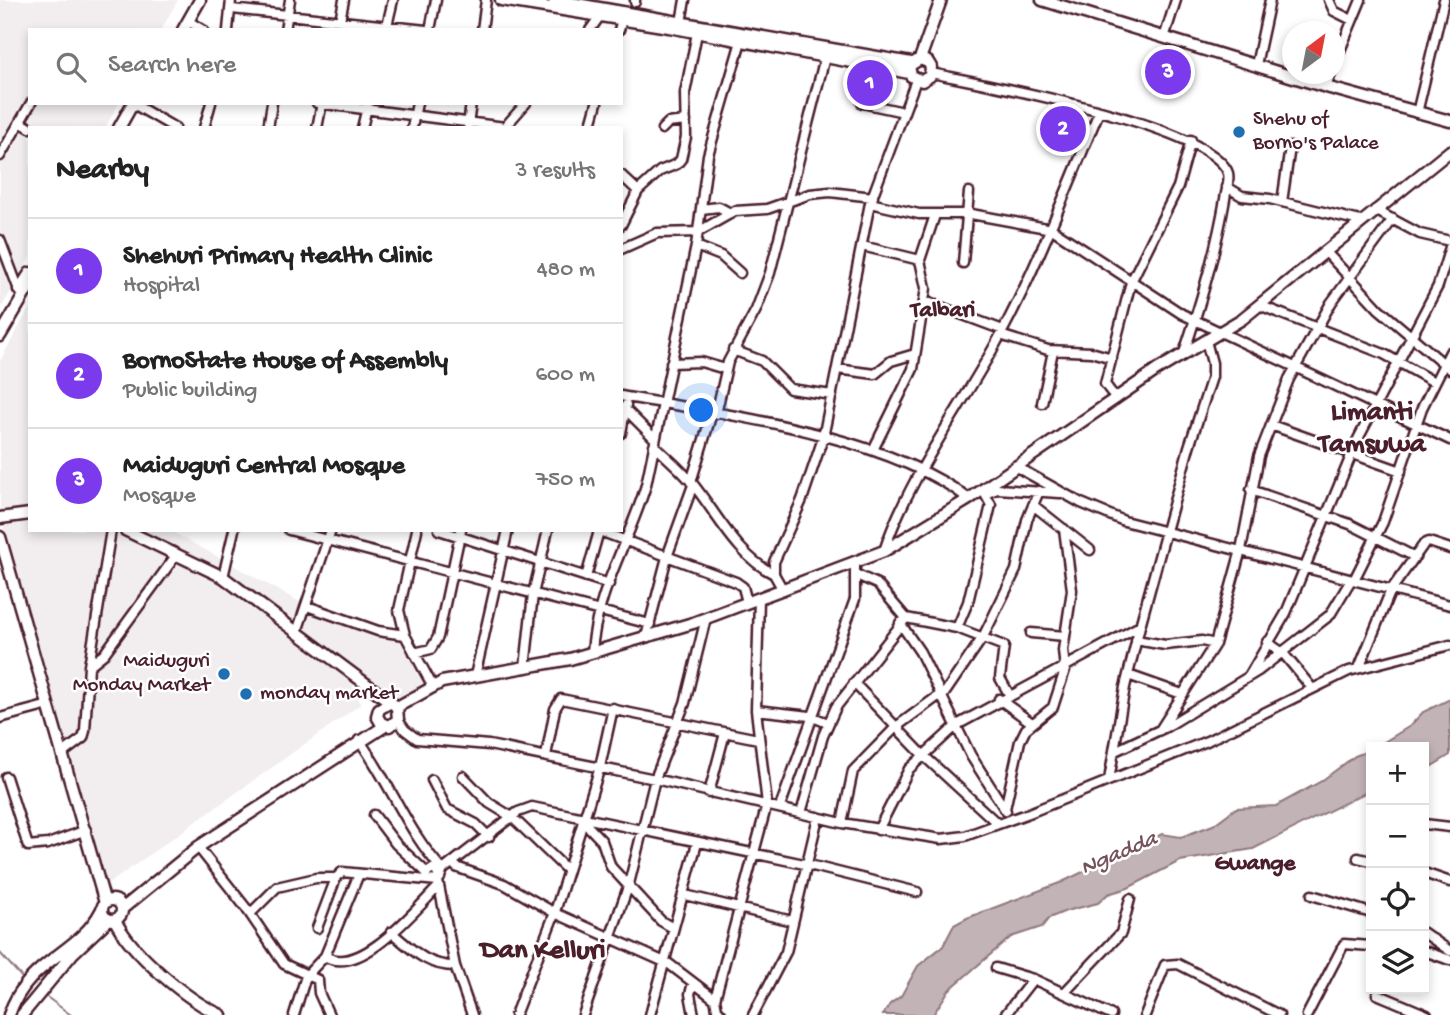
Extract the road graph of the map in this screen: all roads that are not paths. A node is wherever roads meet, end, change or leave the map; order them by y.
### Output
1 (192, 0) edge
2 (200, 0) edge
3 (290, 0) edge
4 (344, 0) edge
5 (393, 0) edge
6 (436, 0) edge
7 (486, 0) edge
8 (501, 0) edge
9 (554, 0) edge
10 (685, 0) edge
11 (941, 0) edge
12 (1042, 0) edge
13 (1176, 0) edge
14 (1270, 0) edge
15 (1329, 0) edge
16 (1361, 0) edge
17 (1444, 0) edge
18 (581, 2) edge
19 (231, 4) edge
20 (288, 15) junction
21 (600, 16) junction
22 (1352, 20) junction
23 (186, 25) edge
24 (339, 25) edge
25 (620, 25) edge
26 (680, 26) junction
27 (177, 28) edge
28 (228, 28) edge
29 (285, 28) edge
30 (387, 28) edge
31 (429, 28) edge
32 (482, 28) edge
33 (591, 28) edge
34 (697, 33) junction
35 (1164, 38) junction
36 (1345, 39) edge
37 (741, 41) junction
38 (825, 57) junction
39 (1256, 65) junction
40 (917, 67) junction
41 (931, 73) junction
42 (1327, 84) edge
43 (1326, 87) junction
44 (862, 103) dead end
45 (30, 105) edge
46 (136, 105) edge
47 (136, 105) edge
48 (139, 105) edge
49 (210, 105) edge
50 (272, 105) edge
51 (320, 105) edge
52 (417, 105) edge
53 (471, 105) edge
54 (524, 105) edge
55 (596, 105) edge
56 (367, 106) edge
57 (904, 112) junction
58 (1100, 112) junction
59 (1417, 113) junction
60 (414, 116) junction
61 (686, 121) junction
62 (1450, 121) edge
63 (20, 122) junction
64 (468, 125) edge
65 (120, 126) edge
66 (126, 126) edge
67 (172, 126) edge
68 (205, 126) edge
69 (268, 126) edge
70 (317, 126) edge
71 (362, 126) edge
72 (412, 126) edge
73 (486, 126) edge
74 (505, 126) edge
75 (591, 126) edge
76 (28, 127) edge
77 (662, 130) dead end
78 (1191, 140) junction
79 (1290, 147) dead end
80 (1450, 151) edge
81 (0, 156) edge
82 (623, 177) edge
83 (1227, 187) junction
84 (638, 191) junction
85 (969, 192) dead end
86 (872, 200) junction
87 (1282, 202) junction
88 (787, 204) junction
89 (701, 209) junction
90 (1375, 210) junction
91 (730, 213) junction
92 (969, 214) junction
93 (935, 215) junction
94 (1393, 219) junction
95 (623, 221) edge
96 (1360, 221) junction
97 (1052, 229) junction
98 (698, 232) junction
99 (0, 240) edge
100 (1450, 241) edge
101 (696, 246) junction
102 (862, 246) junction
103 (1450, 247) edge
104 (623, 248) edge
105 (1325, 251) junction
106 (920, 260) junction
107 (963, 263) dead end
108 (740, 273) dead end
109 (28, 276) edge
110 (1350, 277) junction
111 (1131, 282) junction
112 (28, 288) edge
113 (19, 290) junction
114 (925, 300) junction
115 (1259, 305) junction
116 (1194, 321) junction
117 (0, 324) edge
118 (1317, 329) junction
119 (1002, 332) junction
120 (1222, 332) junction
121 (1412, 335) junction
122 (0, 336) edge
123 (1206, 341) junction
124 (733, 350) junction
125 (1053, 351) junction
126 (1450, 352) edge
127 (1184, 353) junction
128 (915, 354) junction
129 (1112, 358) junction
130 (1399, 362) junction
131 (671, 363) junction
132 (1448, 366) edge
133 (1296, 368) junction
134 (726, 369) junction
135 (837, 369) junction
136 (1434, 382) junction
137 (624, 395) edge
138 (832, 395) junction
139 (1116, 399) junction
140 (1042, 403) dead end
141 (663, 404) junction
142 (1376, 406) junction
143 (625, 410) junction
144 (714, 413) junction
145 (623, 422) edge
146 (1415, 424) junction
147 (1271, 425) junction
148 (823, 438) junction
149 (1450, 440) edge
150 (654, 442) junction
151 (873, 450) junction
152 (1351, 454) junction
153 (1015, 466) junction
154 (924, 469) junction
155 (1401, 471) junction
156 (692, 483) junction
157 (1251, 490) junction
158 (984, 491) junction
159 (1039, 491) junction
160 (1065, 494) junction
161 (969, 499) junction
162 (1033, 505) junction
163 (28, 514) edge
164 (1327, 515) junction
165 (0, 518) edge
166 (1064, 529) junction
167 (111, 532) edge
168 (129, 532) edge
169 (234, 532) edge
170 (296, 532) edge
171 (330, 532) edge
172 (416, 532) edge
173 (508, 532) edge
174 (548, 532) edge
175 (600, 532) edge
176 (602, 532) edge
177 (1165, 532) junction
178 (461, 534) edge
179 (1377, 536) junction
180 (0, 537) edge
181 (328, 541) junction
182 (625, 543) junction
183 (1450, 549) edge
184 (1090, 550) dead end
185 (1241, 550) junction
186 (505, 551) junction
187 (884, 551) junction
188 (177, 554) junction
189 (667, 557) junction
190 (1415, 557) junction
191 (540, 562) junction
192 (408, 563) junction
193 (1306, 568) junction
194 (856, 570) junction
195 (454, 573) junction
196 (774, 574) junction
197 (223, 577) junction
198 (586, 577) junction
199 (1353, 580) junction
200 (609, 584) junction
201 (497, 585) junction
202 (783, 590) junction
203 (1391, 590) junction
204 (533, 594) junction
205 (759, 598) junction
206 (747, 602) junction
207 (1450, 604) edge
208 (307, 606) junction
209 (599, 610) junction
210 (706, 618) junction
211 (903, 620) junction
212 (650, 624) junction
213 (1139, 626) junction
214 (957, 628) junction
215 (297, 632) junction
216 (1031, 633) dead end
217 (405, 635) junction
218 (1065, 636) junction
219 (646, 637) junction
220 (983, 637) junction
221 (1136, 640) junction
222 (1267, 642) junction
223 (1215, 643) junction
224 (1450, 645) edge
225 (414, 653) junction
226 (592, 653) junction
227 (1283, 653) junction
228 (1063, 665) junction
229 (89, 666) junction
230 (525, 668) junction
231 (1359, 668) junction
232 (1128, 675) junction
233 (475, 676) junction
234 (1249, 677) junction
235 (854, 683) junction
236 (433, 687) junction
237 (1311, 687) junction
238 (1009, 694) junction
239 (1182, 694) junction
240 (942, 695) junction
241 (999, 699) junction
242 (49, 705) junction
243 (393, 705) junction
244 (613, 708) junction
245 (756, 710) junction
246 (377, 716) junction
247 (810, 716) junction
248 (0, 718) edge
249 (398, 720) junction
250 (676, 723) junction
251 (828, 723) junction
252 (1032, 723) junction
253 (957, 725) junction
254 (385, 726) junction
255 (896, 727) junction
256 (1160, 730) junction
257 (726, 733) junction
258 (758, 739) junction
259 (358, 741) junction
260 (1115, 751) junction
261 (63, 753) junction
262 (923, 755) junction
263 (546, 756) junction
264 (600, 767) junction
265 (463, 776) dead end
266 (6, 777) dead end
267 (655, 779) junction
268 (432, 780) dead end
269 (1109, 780) junction
270 (709, 793) junction
271 (767, 804) junction
272 (780, 807) junction
273 (1005, 809) junction
274 (801, 813) junction
275 (374, 815) dead end
276 (512, 817) junction
277 (818, 817) junction
278 (584, 819) junction
279 (1010, 820) junction
280 (842, 823) junction
281 (998, 824) junction
282 (1429, 825) edge
283 (1450, 827) edge
284 (86, 830) junction
285 (878, 830) junction
286 (642, 832) junction
287 (489, 837) junction
288 (697, 843) junction
289 (198, 847) junction
290 (753, 854) junction
291 (1358, 858) dead end
292 (1366, 860) edge
293 (453, 862) junction
294 (808, 865) junction
295 (567, 870) junction
296 (359, 874) junction
297 (1429, 875) edge
298 (336, 878) junction
299 (440, 879) junction
300 (1450, 882) edge
301 (629, 884) junction
302 (917, 892) dead end
303 (685, 895) junction
304 (1312, 895) dead end
305 (1130, 899) dead end
306 (739, 908) junction
307 (112, 910) junction
308 (1366, 912) edge
309 (555, 913) junction
310 (250, 914) junction
311 (792, 921) junction
312 (317, 928) dead end
313 (673, 928) junction
314 (391, 932) junction
315 (1429, 936) edge
316 (610, 940) junction
317 (1366, 946) edge
318 (1450, 951) edge
319 (1429, 952) edge
320 (325, 956) junction
321 (1450, 960) edge
322 (664, 961) junction
323 (455, 966) junction
324 (996, 968) dead end
325 (306, 976) junction
326 (1034, 979) junction
327 (693, 983) junction
328 (1064, 993) junction
329 (1377, 994) dead end
330 (715, 999) junction
331 (717, 1013) edge
332 (4, 1014) edge
333 (22, 1015) edge
334 (222, 1015) edge
335 (294, 1015) edge
336 (329, 1015) edge
337 (472, 1015) edge
338 (515, 1015) edge
339 (583, 1015) edge
340 (650, 1015) edge
341 (694, 1015) edge
342 (753, 1015) edge
343 (1005, 1015) edge
344 (1111, 1015) edge
345 (1144, 1015) edge
346 (1279, 1015) edge
347 (1307, 1015) edge
348 (1427, 1015) edge

1 - 27 main road
2 - 23 main road
3 - 20 street
4 - 24 street
5 - 30 street
6 - 31 street
7 - 32 street
8 - 21 main road
9 - 18 main road
10 - 26 street
11 - 40 main road
12 - 35 main road
13 - 35 street
14 - 39 street
15 - 22 street
16 - 22 street
17 - 59 street
18 - 26 main road
19 - 20 street
19 - 28 street
20 - 24 street
20 - 29 street
21 - 25 main road
21 - 33 street
22 - 36 street
24 - 30 street
25 - 26 main road
26 - 34 main road
26 - 40 main road
34 - 37 main road
34 - 61 street
35 - 39 main road
37 - 38 main road
37 - 89 street
38 - 40 main road
38 - 88 street
39 - 43 main road
40 - 41 main road
40 - 41 main road
40 - 57 street
41 - 58 street
42 - 43 street
43 - 59 main road
44 - 57 street
45 - 63 street
46 - 65 main road
47 - 66 main road
48 - 67 street
49 - 68 street
50 - 69 street
51 - 70 street
52 - 60 street
53 - 64 street
54 - 74 street
55 - 75 street
56 - 60 street
56 - 71 street
57 - 86 street
58 - 78 street
58 - 97 street
59 - 62 main road
60 - 64 street
60 - 72 street
61 - 77 street
61 - 84 street
63 - 76 street
63 - 81 street
64 - 73 street
78 - 83 street
78 - 111 street
79 - 87 street
80 - 90 main road
82 - 84 street
83 - 87 street
83 - 116 street
84 - 95 street
85 - 92 street
86 - 88 street
86 - 93 street
86 - 102 street
87 - 96 street
88 - 91 street
88 - 124 street
89 - 91 street
89 - 98 street
90 - 94 street
90 - 96 main road
91 - 98 street
92 - 93 street
92 - 97 street
92 - 107 street
93 - 106 street
94 - 100 street
94 - 110 street
96 - 105 main road
97 - 111 street
97 - 119 street
98 - 101 street
98 - 104 street
99 - 113 street
101 - 108 street
101 - 131 street
102 - 106 street
102 - 135 street
103 - 121 street
105 - 110 street
105 - 115 main road
106 - 114 street
109 - 113 main road
110 - 118 street
110 - 121 street
111 - 116 street
111 - 129 street
112 - 122 main road
113 - 117 main road
114 - 119 street
114 - 128 street
115 - 118 street
115 - 120 main road
116 - 120 street
116 - 127 street
118 - 130 street
118 - 133 street
119 - 125 street
119 - 154 street
120 - 123 main road
120 - 133 street
121 - 130 street
121 - 132 street
123 - 127 main road
123 - 177 street
124 - 134 street
124 - 138 street
125 - 129 street
125 - 140 street
126 - 132 street
127 - 139 main road
128 - 135 street
128 - 151 street
129 - 139 street
130 - 136 street
130 - 142 street
131 - 134 street
131 - 141 street
132 - 136 street
133 - 142 street
133 - 147 street
134 - 144 street
135 - 138 street
136 - 146 street
137 - 141 street
137 - 143 street
138 - 148 street
139 - 153 main road
141 - 144 street
141 - 150 street
142 - 146 street
142 - 152 street
143 - 145 street
143 - 150 street
144 - 148 street
144 - 156 street
146 - 149 street
146 - 155 street
147 - 152 street
147 - 157 street
148 - 151 street
148 - 196 street
150 - 156 street
150 - 182 street
151 - 154 street
152 - 155 street
152 - 164 street
153 - 158 main road
153 - 160 street
154 - 161 street
154 - 187 street
155 - 179 street
156 - 189 street
156 - 196 street
157 - 164 street
157 - 185 street
158 - 159 street
158 - 161 main road
158 - 214 street
159 - 160 street
159 - 162 street
160 - 177 street
161 - 187 main road
162 - 166 street
162 - 220 street
163 - 165 main road
164 - 179 street
164 - 193 street
166 - 184 street
166 - 218 street
167 - 229 street
168 - 188 main road
169 - 197 street
170 - 181 street
171 - 181 street
172 - 192 street
173 - 186 street
174 - 191 street
175 - 198 street
176 - 182 street
177 - 185 street
177 - 213 street
178 - 186 street
178 - 195 street
179 - 190 street
179 - 199 street
180 - 242 main road
181 - 192 street
181 - 208 street
182 - 189 street
182 - 200 street
183 - 190 street
185 - 193 street
185 - 223 street
186 - 191 street
186 - 201 street
187 - 194 main road
188 - 197 main road
188 - 229 street
189 - 206 street
189 - 212 street
190 - 203 street
191 - 198 street
191 - 204 street
192 - 195 street
192 - 217 street
193 - 199 street
193 - 222 street
194 - 202 main road
194 - 211 street
194 - 247 street
195 - 201 street
195 - 225 street
196 - 202 street
197 - 215 main road
198 - 200 street
199 - 203 street
199 - 227 street
200 - 209 street
201 - 204 street
201 - 233 street
202 - 205 main road
203 - 207 street
203 - 231 street
204 - 209 street
204 - 230 street
205 - 206 main road
205 - 245 street
206 - 210 main road
208 - 215 street
208 - 217 street
209 - 212 street
209 - 226 street
210 - 219 main road
210 - 250 street
211 - 214 street
211 - 235 street
211 - 240 street
212 - 219 street
213 - 221 street
213 - 228 street
214 - 220 street
215 - 243 main road
216 - 218 street
217 - 225 street
218 - 228 street
219 - 226 main road
220 - 238 street
220 - 240 street
221 - 223 street
221 - 232 street
222 - 227 street
222 - 234 street
223 - 239 street
224 - 231 street
225 - 236 street
226 - 230 main road
227 - 234 street
227 - 237 street
228 - 238 street
228 - 252 street
229 - 261 street
230 - 233 main road
231 - 237 street
232 - 239 street
232 - 260 street
233 - 236 main road
234 - 256 street
235 - 251 street
235 - 255 street
236 - 243 main road
237 - 269 street
238 - 241 street
239 - 256 street
240 - 253 street
240 - 255 street
241 - 252 street
241 - 253 street
242 - 248 street
242 - 261 main road
243 - 246 main road
243 - 249 main road
244 - 250 street
244 - 263 street
244 - 264 street
245 - 247 street
245 - 258 street
246 - 254 main road
246 - 259 main road
247 - 251 street
247 - 272 street
249 - 254 main road
249 - 263 street
250 - 257 street
250 - 267 street
251 - 274 street
252 - 273 street
253 - 262 street
253 - 273 street
254 - 259 main road
255 - 262 street
255 - 280 street
256 - 260 street
257 - 258 street
257 - 270 street
258 - 271 street
259 - 289 main road
259 - 299 street
260 - 269 street
261 - 284 main road
262 - 281 street
262 - 285 street
263 - 264 street
264 - 267 street
264 - 278 street
265 - 276 street
266 - 284 street
267 - 270 street
267 - 286 street
268 - 287 street
269 - 279 street
270 - 271 street
271 - 272 street
271 - 290 street
272 - 274 street
273 - 279 street
274 - 277 street
275 - 299 street
276 - 278 street
276 - 287 street
276 - 295 street
277 - 280 street
277 - 294 street
278 - 286 street
278 - 295 street
278 - 301 street
279 - 281 street
280 - 285 street
281 - 285 street
282 - 283 street
284 - 307 main road
286 - 288 street
286 - 301 street
287 - 293 street
288 - 290 street
288 - 303 street
289 - 307 main road
289 - 310 street
290 - 294 street
290 - 306 street
291 - 292 street
293 - 299 street
293 - 309 street
294 - 302 street
294 - 311 street
295 - 309 street
296 - 298 street
296 - 299 street
296 - 320 street
297 - 300 street
298 - 310 street
298 - 312 street
299 - 314 street
299 - 323 street
301 - 313 street
301 - 316 street
303 - 306 street
303 - 313 street
304 - 308 street
305 - 328 street
306 - 311 street
306 - 330 street
307 - 332 main road
307 - 333 main road
307 - 334 main road
309 - 316 street
309 - 338 street
310 - 325 street
311 - 342 street
313 - 322 street
314 - 320 street
314 - 323 street
315 - 318 street
316 - 322 street
316 - 339 street
317 - 347 street
319 - 321 street
320 - 325 street
322 - 327 street
322 - 340 street
323 - 337 street
324 - 326 street
325 - 335 street
325 - 336 street
326 - 328 street
326 - 343 street
327 - 330 street
327 - 341 street
328 - 344 street
329 - 348 street
330 - 331 street
345 - 346 street

